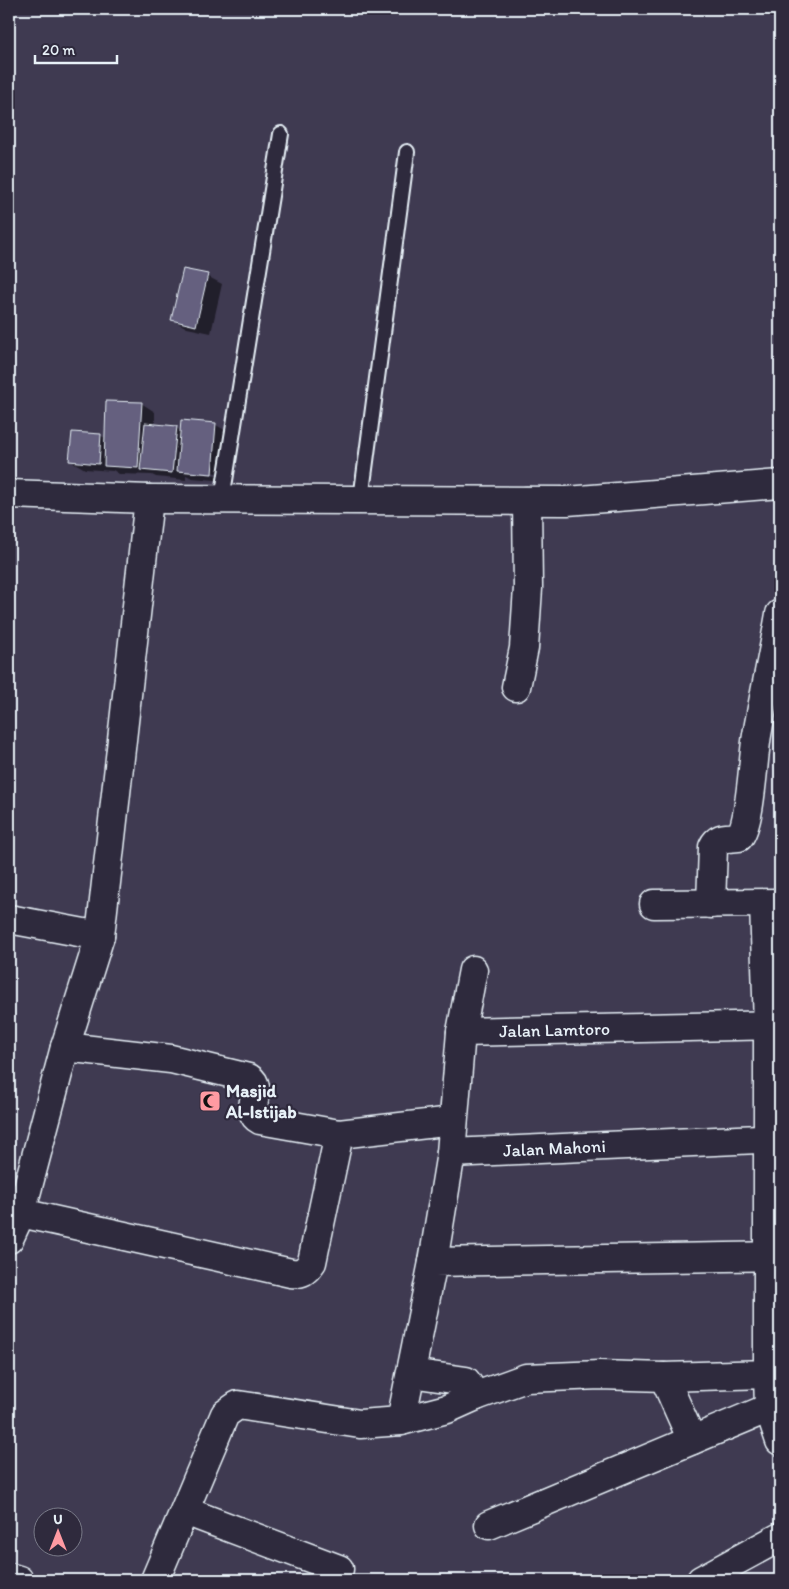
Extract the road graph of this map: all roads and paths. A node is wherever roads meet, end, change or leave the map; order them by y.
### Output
1 (281, 134) dead end
2 (407, 152) dead end
3 (780, 484) edge
4 (9, 494) edge
5 (149, 499) junction
6 (222, 499) junction
7 (360, 499) junction
8 (527, 501) junction
9 (780, 614) edge
10 (516, 686) dead end
11 (654, 904) dead end
12 (711, 904) junction
13 (772, 904) edge
14 (9, 919) edge
15 (100, 936) junction
16 (473, 970) dead end
17 (774, 1025) edge
18 (461, 1032) junction
19 (65, 1047) junction
20 (453, 1121) junction
21 (339, 1134) junction
22 (774, 1138) edge
23 (451, 1153) junction
24 (21, 1213) junction
25 (9, 1239) edge
26 (774, 1256) edge
27 (433, 1262) junction
28 (411, 1373) junction
29 (774, 1374) edge
30 (664, 1377) junction
31 (476, 1396) junction
32 (769, 1408) junction
33 (401, 1421) junction
34 (692, 1440) junction
35 (780, 1441) edge
36 (14, 1506) dead end
37 (184, 1511) junction
38 (9, 1517) edge
39 (490, 1525) dead end
40 (780, 1537) edge
41 (339, 1569) dead end
42 (9, 1577) edge
43 (19, 1580) edge
44 (155, 1580) edge
45 (701, 1580) edge

1 - 6 lane
2 - 7 lane
3 - 8 street
4 - 5 street
5 - 6 street
5 - 15 street
6 - 7 street
7 - 8 street
8 - 10 street
9 - 12 street
11 - 12 street
12 - 13 street
13 - 17 street
14 - 15 street
15 - 19 street
16 - 18 street
17 - 18 street, Jalan Lamtoro
17 - 22 street
18 - 20 street
19 - 21 street
19 - 24 street
20 - 21 street
20 - 23 street
21 - 24 street
22 - 23 street, Jalan Mahoni
22 - 26 street
23 - 27 street
24 - 25 street
26 - 27 street
26 - 29 street
27 - 28 street
28 - 31 street
28 - 33 street
29 - 30 street
29 - 32 street
30 - 31 street
30 - 34 street
31 - 33 street
32 - 34 street
32 - 35 street
33 - 37 street
34 - 39 street
36 - 38 path
37 - 41 street
37 - 44 street
40 - 45 street
42 - 43 street

